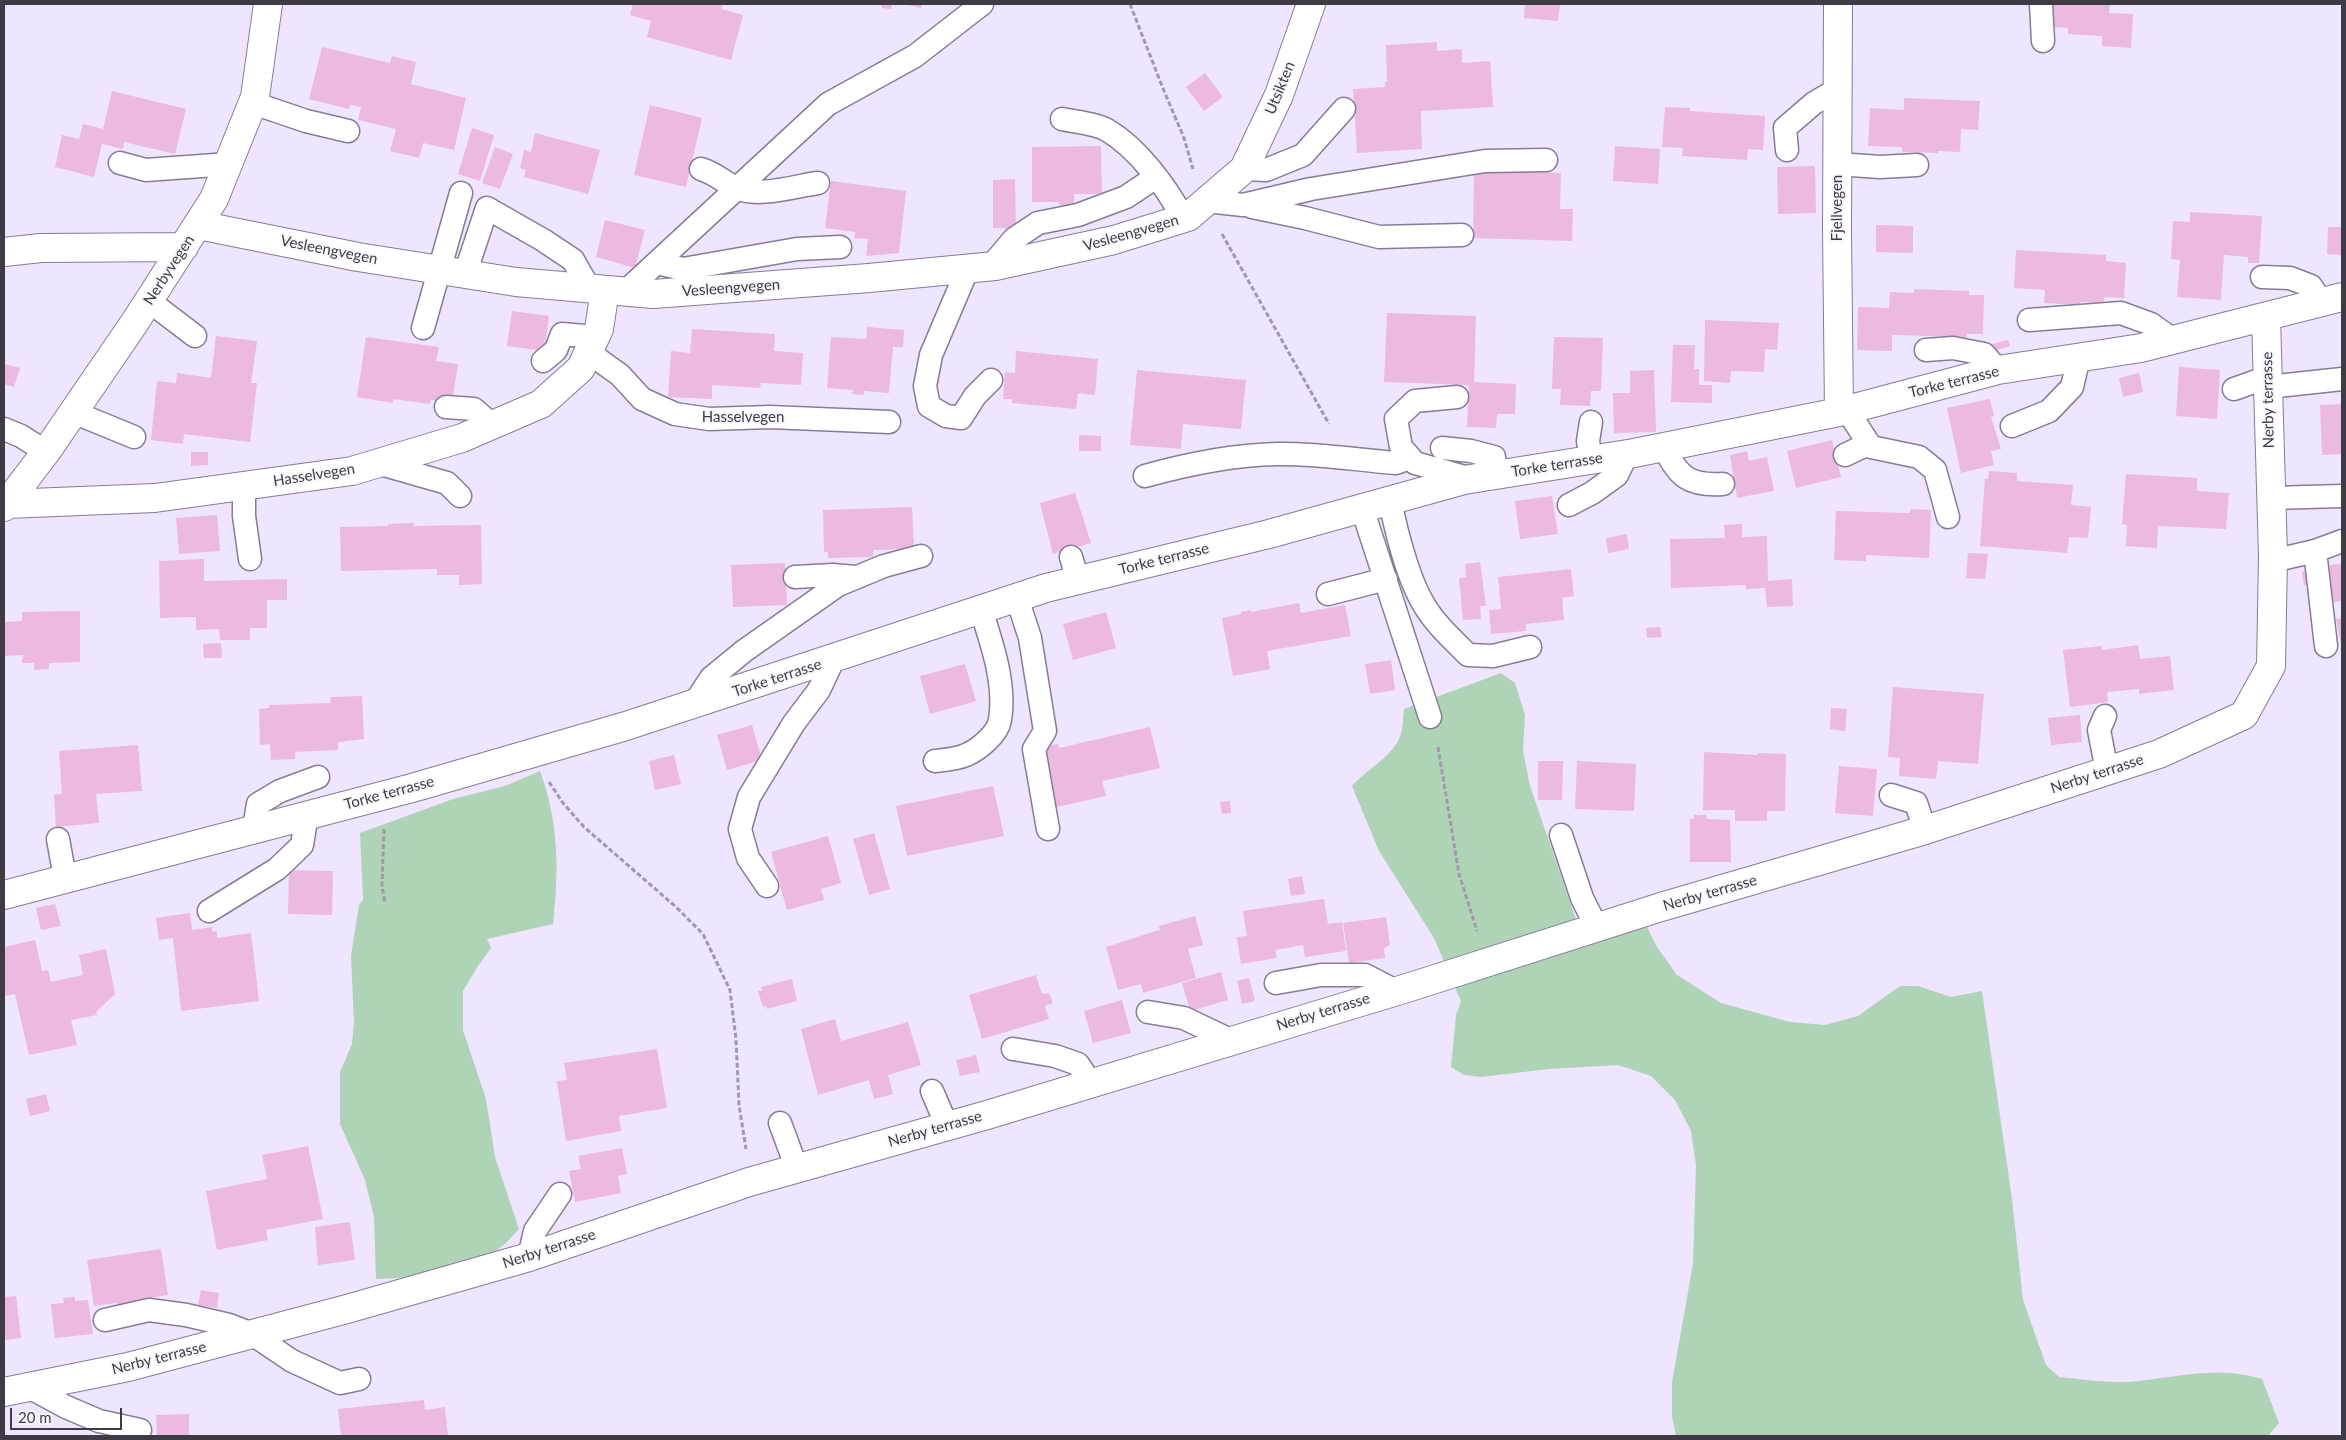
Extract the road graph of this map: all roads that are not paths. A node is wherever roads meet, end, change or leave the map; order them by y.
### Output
1 (268, 4) edge
2 (982, 4) edge
3 (1311, 4) edge
4 (1838, 4) edge
5 (2041, 4) edge
6 (2043, 41) dead end
7 (1838, 89) junction
8 (253, 103) junction
9 (1344, 109) dead end
10 (1062, 119) dead end
11 (348, 131) dead end
12 (1787, 150) dead end
13 (1546, 160) dead end
14 (120, 163) dead end
15 (229, 164) junction
16 (1837, 164) junction
17 (1917, 165) dead end
18 (1244, 169) junction
19 (702, 170) dead end
20 (1156, 177) junction
21 (818, 184) dead end
22 (737, 188) junction
23 (461, 193) dead end
24 (1206, 201) junction
25 (1243, 205) junction
26 (1183, 218) junction
27 (1462, 235) dead end
28 (191, 236) junction
29 (840, 247) dead end
30 (4, 252) edge
31 (657, 263) junction
32 (980, 267) junction
33 (438, 270) junction
34 (465, 274) junction
35 (2262, 277) dead end
36 (607, 290) junction
37 (2332, 300) edge
38 (149, 301) junction
39 (2266, 317) junction
40 (2029, 320) dead end
41 (423, 328) dead end
42 (195, 336) dead end
43 (2173, 340) junction
44 (591, 345) junction
45 (1926, 350) dead end
46 (2079, 358) junction
47 (543, 361) dead end
48 (1998, 370) junction
49 (2342, 379) edge
50 (991, 380) dead end
51 (2268, 382) junction
52 (2234, 389) dead end
53 (1457, 398) dead end
54 (446, 407) dead end
55 (1843, 410) junction
56 (73, 412) junction
57 (889, 422) dead end
58 (1591, 422) dead end
59 (492, 425) junction
60 (2012, 426) dead end
61 (4, 429) edge
62 (134, 437) dead end
63 (1868, 444) junction
64 (1664, 447) junction
65 (1442, 448) dead end
66 (46, 452) junction
67 (1627, 454) junction
68 (1845, 455) dead end
69 (1410, 458) junction
70 (1591, 460) junction
71 (377, 463) junction
72 (1145, 476) dead end
73 (1484, 477) junction
74 (1723, 484) dead end
75 (244, 486) junction
76 (460, 496) dead end
77 (2342, 496) edge
78 (2271, 498) junction
79 (1390, 501) junction
80 (5, 505) edge
81 (1569, 505) dead end
82 (1362, 508) junction
83 (1948, 517) dead end
84 (2342, 541) edge
85 (2315, 551) junction
86 (921, 556) dead end
87 (250, 559) dead end
88 (2272, 561) junction
89 (795, 577) dead end
90 (858, 577) junction
91 (1386, 579) junction
92 (1328, 594) dead end
93 (1017, 598) junction
94 (981, 610) junction
95 (2326, 646) dead end
96 (1530, 647) dead end
97 (833, 660) junction
98 (694, 704) junction
99 (2105, 716) dead end
100 (1430, 717) road end
101 (935, 761) dead end
102 (2107, 771) junction
103 (318, 777) dead end
104 (1891, 795) dead end
105 (307, 814) junction
106 (254, 828) junction
107 (1048, 829) dead end
108 (1925, 830) junction
109 (1562, 835) dead end
110 (58, 839) dead end
111 (65, 878) junction
112 (767, 886) dead end
113 (4, 895) edge
114 (209, 911) dead end
115 (1597, 928) junction
116 (1276, 983) dead end
117 (1396, 991) junction
118 (1148, 1012) dead end
119 (1230, 1040) junction
120 (1013, 1048) dead end
121 (1090, 1082) junction
122 (932, 1091) dead end
123 (780, 1123) dead end
124 (947, 1126) junction
125 (797, 1168) junction
126 (560, 1194) dead end
127 (529, 1257) junction
128 (105, 1320) dead end
129 (252, 1334) junction
130 (359, 1379) dead end
131 (16, 1389) edge
132 (140, 1430) dead end

1 - 8 street, Nerbyvegen
2 - 22 lane
3 - 18 street, Utsikten
4 - 7 street, Fjellvegen
5 - 6 lane
7 - 12 lane
7 - 16 street, Fjellvegen
8 - 11 lane
8 - 15 street, Nerbyvegen
9 - 18 lane
10 - 20 lane
13 - 25 lane
14 - 15 lane
15 - 28 street, Nerbyvegen
16 - 17 lane
16 - 55 street, Fjellvegen
18 - 24 street, Vesleengvegen
19 - 22 lane
20 - 26 lane
20 - 32 lane
21 - 22 lane
22 - 31 lane
23 - 33 lane
24 - 25 lane
24 - 26 street, Vesleengvegen
25 - 27 lane
26 - 32 street, Vesleengvegen
28 - 30 street, Vesleengvegen
28 - 33 street, Vesleengvegen
28 - 38 street, Nerbyvegen
29 - 31 lane
31 - 36 lane
32 - 36 street, Vesleengvegen
32 - 50 lane
33 - 34 street, Vesleengvegen
33 - 41 lane
34 - 36 street, Vesleengvegen
34 - 36 lane
35 - 37 lane
36 - 44 street, Hasselvegen
37 - 39 street, Torke terrasse
38 - 42 lane
38 - 56 street, Nerbyvegen
39 - 43 street, Torke terrasse
39 - 51 street, Nerby terrasse
40 - 43 lane
43 - 46 street, Torke terrasse
44 - 47 lane
44 - 57 lane, Hasselvegen
44 - 59 street, Hasselvegen
45 - 48 lane
46 - 48 street, Torke terrasse
46 - 60 lane
48 - 55 street, Torke terrasse
49 - 51 lane
51 - 52 lane
51 - 78 street, Nerby terrasse
53 - 69 lane
54 - 59 lane
55 - 63 lane
55 - 64 street, Torke terrasse
56 - 62 lane
56 - 66 street, Nerbyvegen
58 - 70 lane
59 - 71 street, Hasselvegen
61 - 66 lane
63 - 68 lane
63 - 83 lane
64 - 67 street, Torke terrasse
64 - 74 lane
65 - 73 lane
66 - 80 street, Nerbyvegen
67 - 70 street, Torke terrasse
67 - 81 lane
69 - 72 lane
69 - 73 lane
70 - 73 street, Torke terrasse
71 - 75 street, Hasselvegen
71 - 76 lane
73 - 79 street, Torke terrasse
75 - 80 street, Hasselvegen
75 - 87 lane
77 - 78 lane
78 - 88 street, Nerby terrasse
79 - 82 street, Torke terrasse
79 - 96 lane
82 - 91 lane
82 - 93 street, Torke terrasse
84 - 85 lane
85 - 88 lane
85 - 95 lane
86 - 90 lane
88 - 102 street, Nerby terrasse
89 - 90 lane
90 - 98 lane
91 - 92 lane
91 - 100 lane
93 - 94 street, Torke terrasse
93 - 107 lane
94 - 97 street, Torke terrasse
94 - 101 lane
97 - 98 street, Torke terrasse
97 - 112 lane
98 - 105 street, Torke terrasse
99 - 102 lane
102 - 108 street, Nerby terrasse
103 - 106 lane
104 - 108 lane
105 - 106 street, Torke terrasse
105 - 114 lane
106 - 111 street, Torke terrasse
108 - 115 street, Nerby terrasse
109 - 115 lane
110 - 111 lane
111 - 113 street, Torke terrasse
115 - 117 street, Nerby terrasse
116 - 117 lane
117 - 119 street, Nerby terrasse
118 - 119 lane
119 - 121 street, Nerby terrasse
120 - 121 lane
121 - 124 street, Nerby terrasse
122 - 124 lane
123 - 125 lane
124 - 125 street, Nerby terrasse
125 - 127 street, Nerby terrasse
126 - 127 lane
127 - 129 street, Nerby terrasse
128 - 129 lane
129 - 130 lane
129 - 131 street, Nerby terrasse
131 - 132 lane

